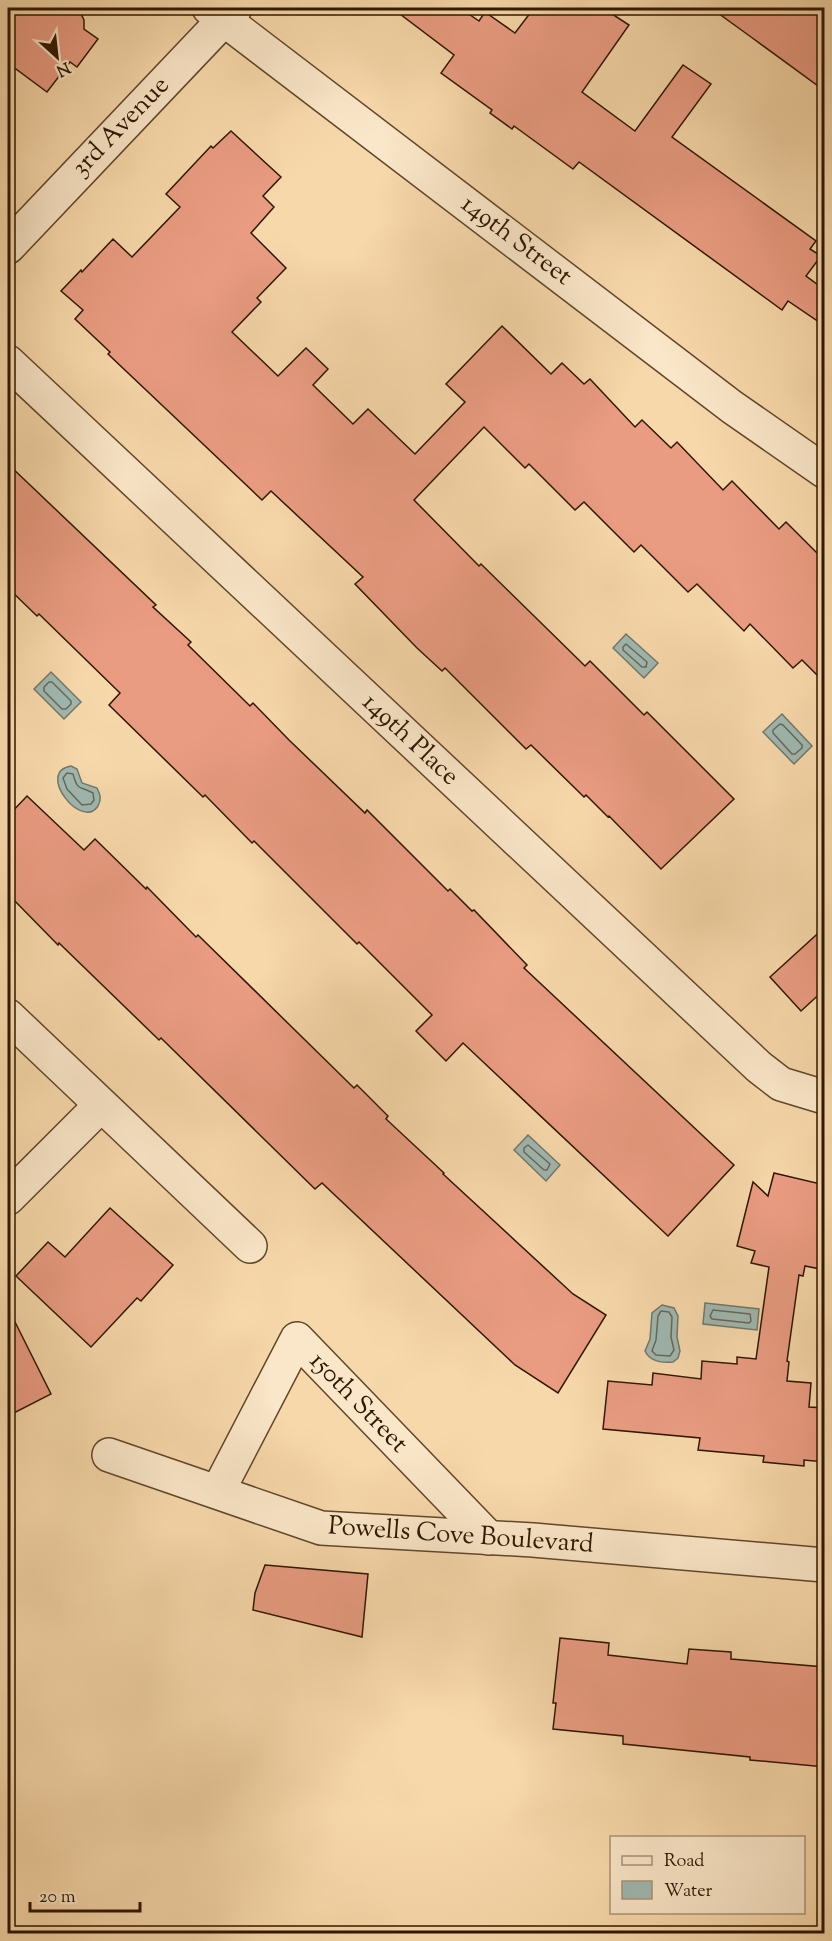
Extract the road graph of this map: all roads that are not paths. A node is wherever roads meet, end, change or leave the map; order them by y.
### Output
1 (223, 11) edge
2 (8, 247) edge
3 (8, 362) edge
4 (825, 471) edge
5 (8, 1016) edge
6 (825, 1097) edge
7 (101, 1105) junction
8 (8, 1198) edge
9 (250, 1246) dead end
10 (109, 1455) dead end
11 (218, 1491) junction
12 (489, 1538) junction
13 (825, 1565) edge

1 - 2 street, 3rd Avenue
1 - 4 street, 149th Street
3 - 6 street, 149th Place
5 - 7 street
7 - 8 street
7 - 9 street
10 - 11 street, Powells Cove Boulevard
11 - 12 street, Powells Cove Boulevard
11 - 12 street, 150th Street
12 - 13 street, Powells Cove Boulevard

